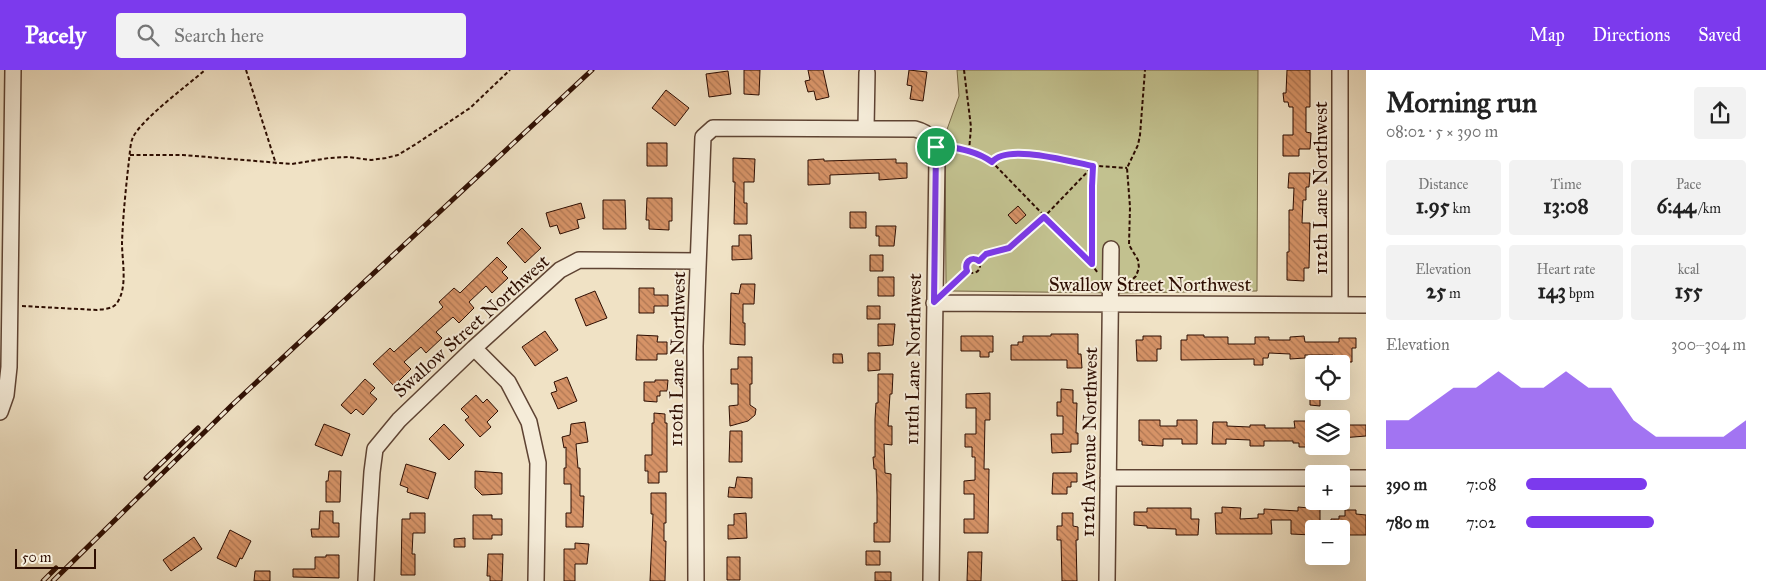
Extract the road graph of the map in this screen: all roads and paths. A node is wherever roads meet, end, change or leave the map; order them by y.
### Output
1 (13, 70) edge
2 (205, 70) edge
3 (246, 70) edge
4 (510, 70) edge
5 (964, 70) edge
6 (1145, 70) edge
7 (1340, 70) edge
8 (867, 73) dead end
9 (866, 128) junction
10 (934, 142) junction
11 (969, 151) junction
12 (130, 155) junction
13 (992, 162) junction
14 (276, 164) junction
15 (1093, 166) junction
16 (1127, 168) junction
17 (1044, 217) junction
18 (1111, 249) dead end
19 (698, 261) junction
20 (979, 261) junction
21 (967, 271) junction
22 (1114, 298) junction
23 (934, 302) junction
24 (10, 305) junction
25 (1340, 305) junction
26 (1366, 305) edge
27 (474, 348) junction
28 (0, 412) edge
29 (1108, 478) junction
30 (1305, 478) edge
31 (1350, 478) edge
32 (1366, 478) edge
33 (366, 581) edge
34 (536, 581) edge
35 (696, 581) edge
36 (930, 581) edge
37 (1108, 581) edge

1 - 24 street
2 - 12 path
3 - 14 path
4 - 14 path
5 - 11 path
6 - 16 path
7 - 25 street, 112th Lane Northwest
8 - 9 street
9 - 10 street
9 - 19 street, 110th Lane Northwest
10 - 11 path
10 - 23 street, 111th Lane Northwest
11 - 13 path
12 - 14 path
12 - 24 path
13 - 15 path
13 - 17 path
15 - 16 path
15 - 17 path
15 - 17 path
16 - 22 path
17 - 20 path
18 - 22 street, 112th Avenue Northwest
19 - 27 street, Swallow Street Northwest
19 - 35 street, 110th Lane Northwest
20 - 21 path
20 - 21 path
21 - 23 path
22 - 23 street, Swallow Street Northwest
22 - 25 street, Swallow Street Northwest
22 - 29 street, 112th Avenue Northwest
23 - 36 street, 111th Lane Northwest
24 - 28 street
25 - 26 street, Swallow Street Northwest
27 - 33 street, Swallow Street Northwest
27 - 34 street
29 - 30 street
29 - 37 street, 112th Avenue Northwest
31 - 32 street

